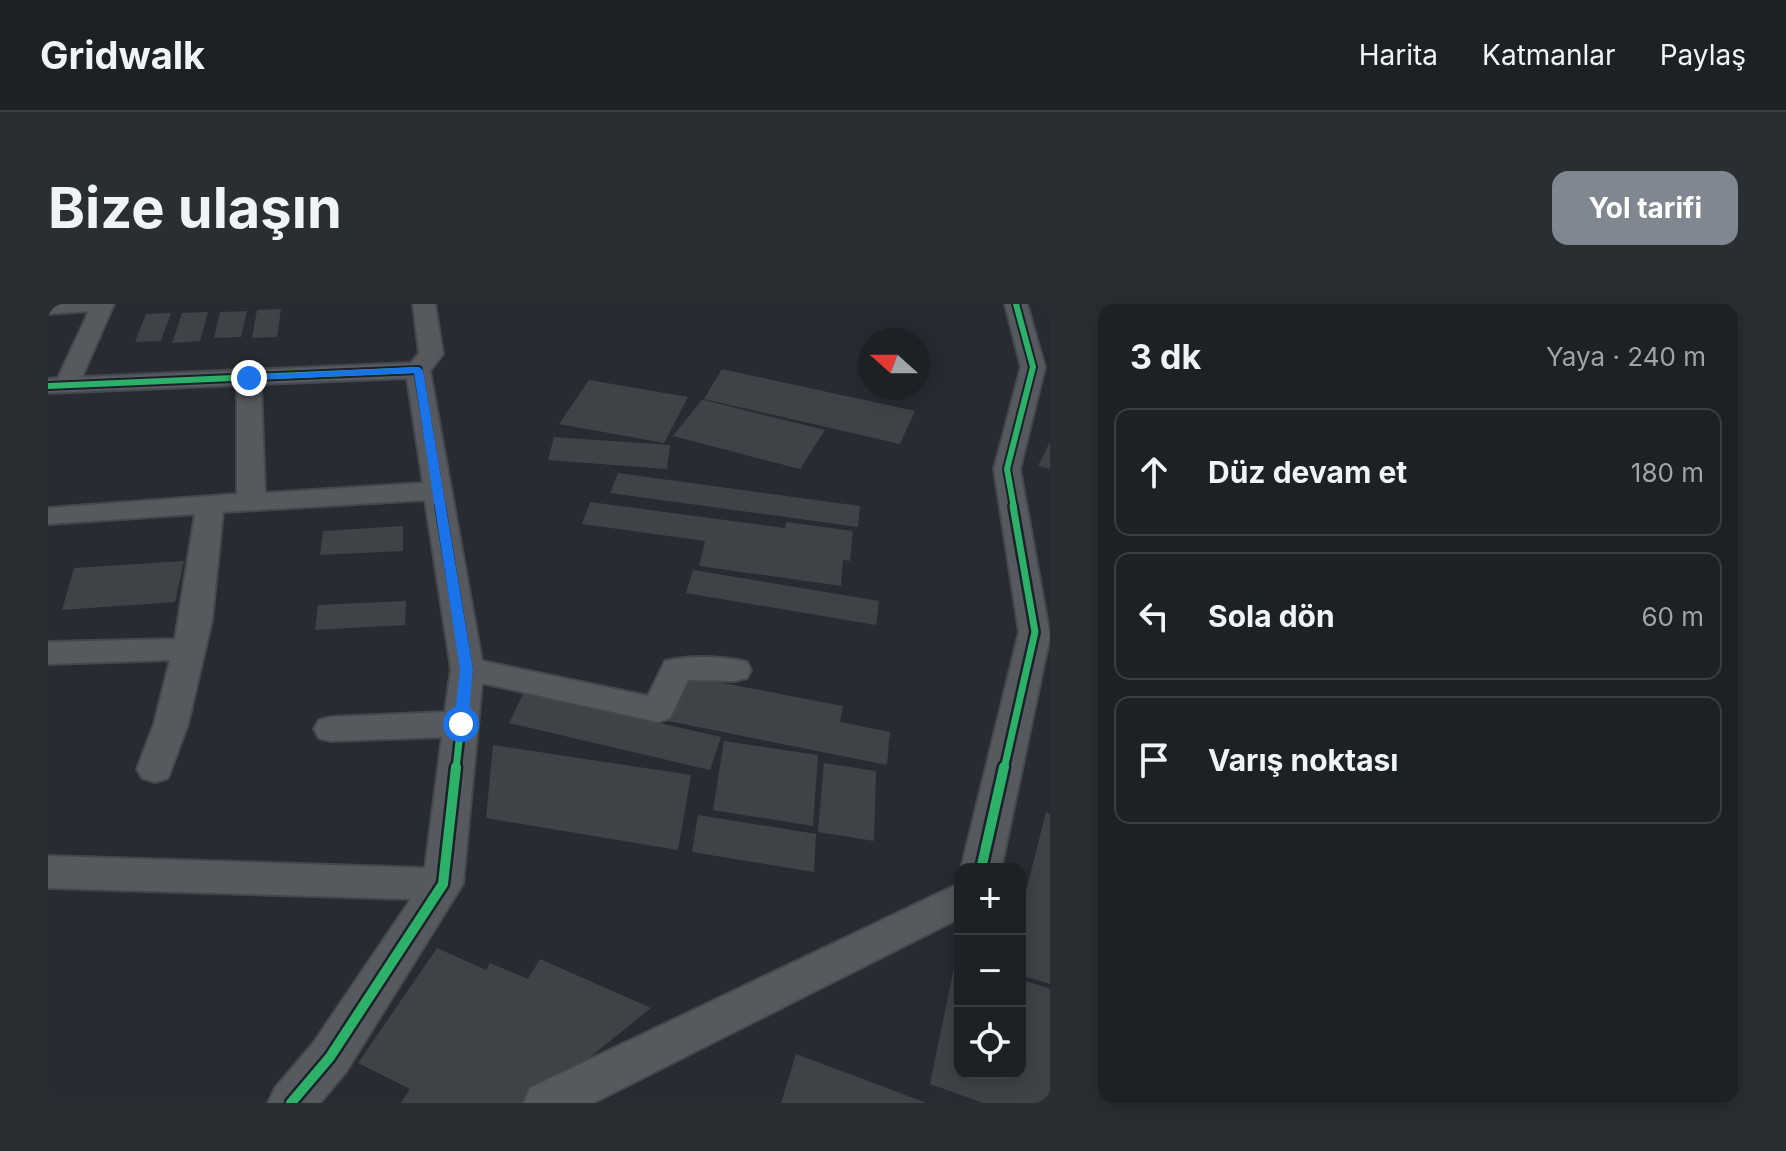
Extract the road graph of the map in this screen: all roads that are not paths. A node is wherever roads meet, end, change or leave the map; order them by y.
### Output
1 (102, 304) edge
2 (424, 304) edge
3 (1016, 304) edge
4 (48, 307) edge
5 (418, 370) junction
6 (249, 378) junction
7 (57, 386) edge
8 (436, 491) junction
9 (251, 501) junction
10 (210, 504) junction
11 (48, 516) edge
12 (189, 649) junction
13 (48, 653) edge
14 (467, 669) junction
15 (735, 670) dead end
16 (461, 724) junction
17 (331, 729) dead end
18 (155, 769) dead end
19 (982, 863) edge
20 (48, 872) edge
21 (443, 884) junction
22 (954, 902) edge
23 (291, 1103) edge
24 (546, 1103) edge

1 - 4 street
1 - 7 street
2 - 5 street
3 - 19 street
5 - 6 street
5 - 8 street
6 - 7 street
6 - 9 street
8 - 9 street
8 - 14 street
9 - 10 street
10 - 11 street
10 - 12 street
12 - 13 street
12 - 18 street
14 - 15 street
14 - 16 street
16 - 17 street
16 - 21 street
20 - 21 street
21 - 23 street
22 - 24 street

